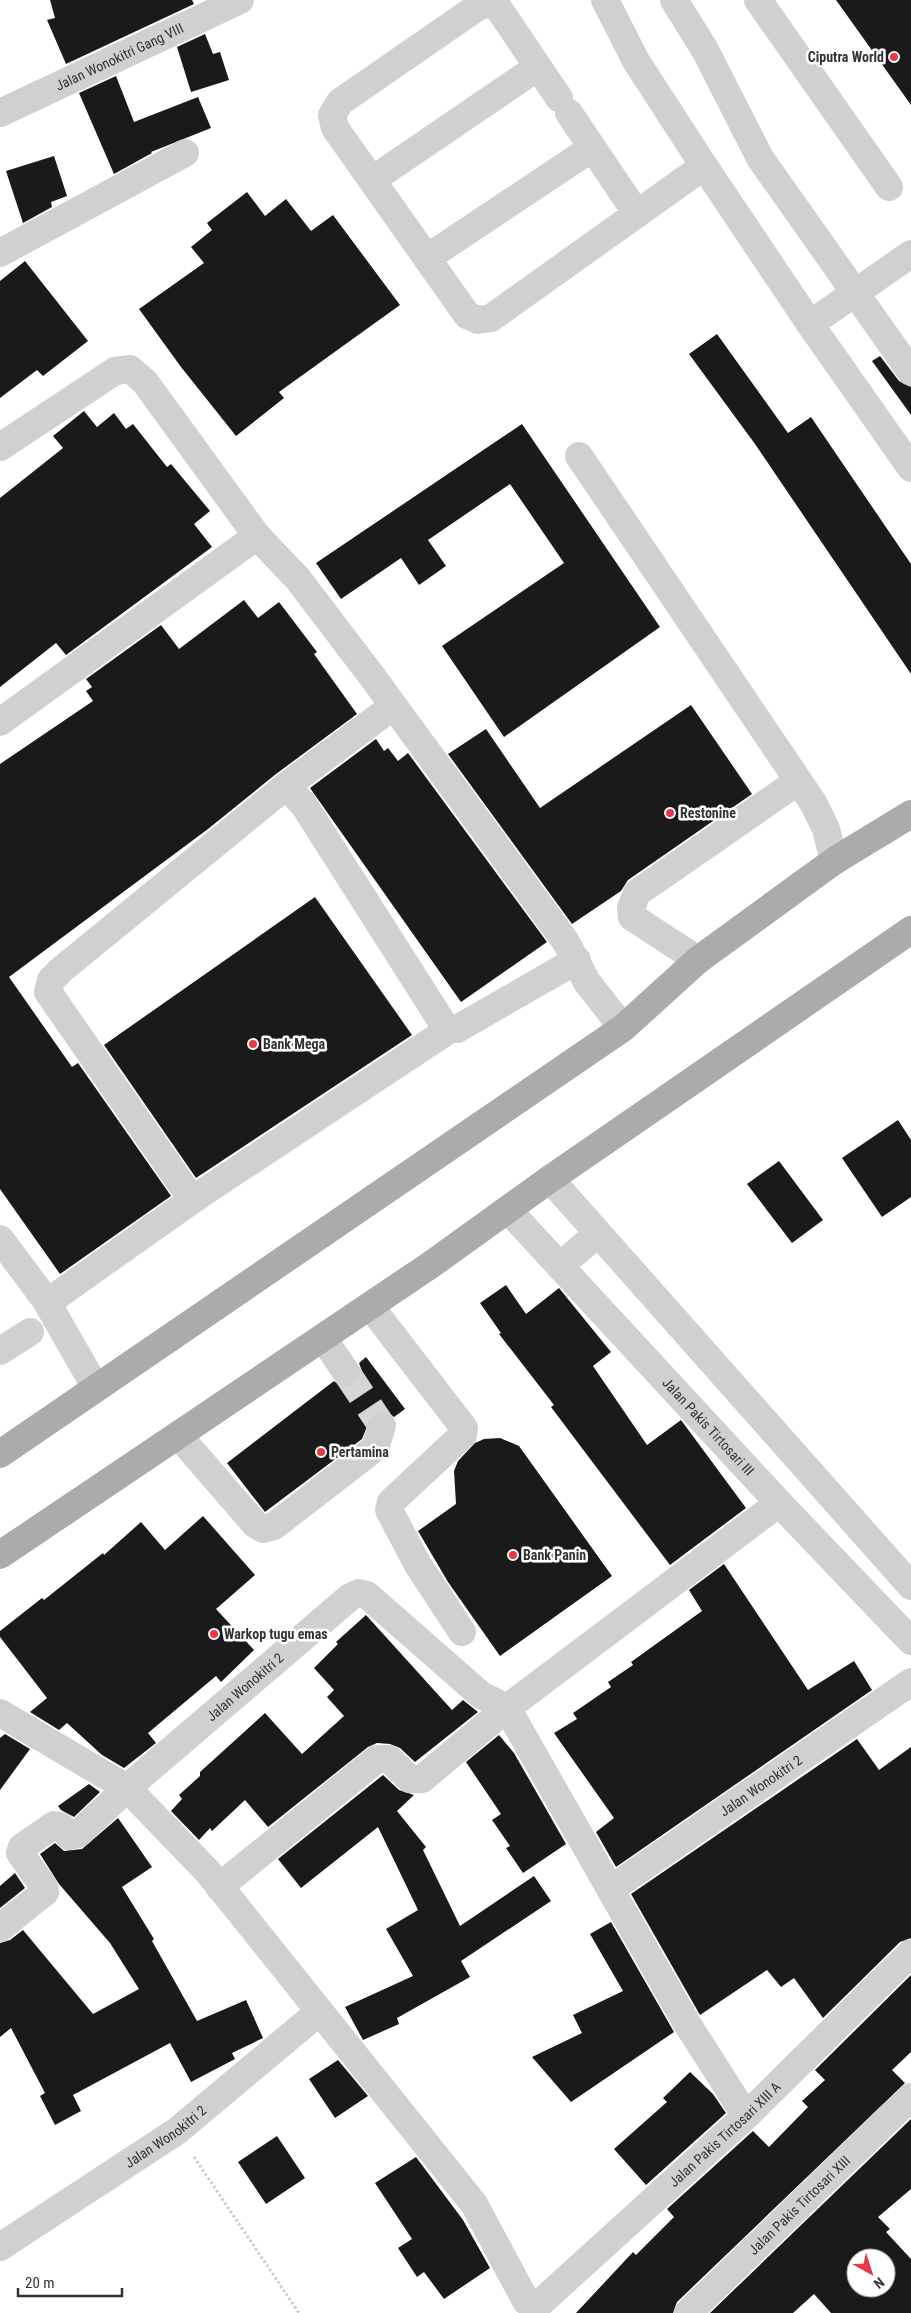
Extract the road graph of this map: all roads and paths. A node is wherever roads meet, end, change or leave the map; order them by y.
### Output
1 (240, 0) edge
2 (605, 0) edge
3 (674, 0) edge
4 (758, 0) edge
5 (538, 67) junction
6 (0, 113) edge
7 (592, 148) junction
8 (185, 153) dead end
9 (704, 166) junction
10 (372, 180) junction
11 (889, 187) dead end
12 (637, 214) junction
13 (0, 253) edge
14 (911, 254) edge
15 (427, 258) junction
16 (855, 294) junction
17 (810, 324) junction
18 (911, 372) edge
19 (0, 447) edge
20 (579, 456) dead end
21 (911, 468) edge
22 (257, 536) junction
23 (392, 707) junction
24 (0, 722) edge
25 (797, 782) junction
26 (286, 786) junction
27 (911, 814) edge
28 (834, 861) junction
29 (911, 930) edge
30 (577, 960) junction
31 (698, 960) junction
32 (623, 1028) junction
33 (450, 1029) junction
34 (550, 1179) junction
35 (195, 1198) junction
36 (508, 1210) junction
37 (597, 1234) junction
38 (0, 1239) edge
39 (560, 1266) junction
40 (48, 1302) junction
41 (370, 1306) junction
42 (30, 1332) dead end
43 (323, 1338) junction
44 (0, 1351) edge
45 (346, 1372) tunnel mouth
46 (96, 1388) junction
47 (382, 1426) dead end
48 (178, 1435) junction
49 (0, 1454) edge
50 (779, 1504) junction
51 (0, 1555) edge
52 (911, 1586) edge
53 (462, 1632) dead end
54 (911, 1641) edge
55 (911, 1682) edge
56 (506, 1708) junction
57 (0, 1713) edge
58 (127, 1788) junction
59 (219, 1887) junction
60 (610, 1889) junction
61 (0, 1928) edge
62 (911, 1953) edge
63 (319, 2012) junction
64 (911, 2097) edge
65 (746, 2116) junction
66 (177, 2131) junction
67 (0, 2247) edge
68 (299, 2313) edge
69 (688, 2313) edge

1 - 6 street, Jalan Wonokitri Gang VIII
2 - 9 street
3 - 16 street
4 - 11 street
5 - 7 street
5 - 10 street
5 - 10 street
7 - 12 street
7 - 15 street
8 - 13 street
9 - 12 street
9 - 17 street
10 - 15 street
12 - 15 street
14 - 16 street
16 - 17 street
16 - 18 street
17 - 21 street
19 - 22 street
20 - 25 street
22 - 23 street
22 - 24 street
23 - 26 street
23 - 30 street
25 - 28 street
25 - 31 street
26 - 33 street
26 - 35 street
27 - 28 main road
28 - 31 main road
29 - 34 main road
30 - 32 street
30 - 33 street
31 - 32 main road
32 - 46 main road
33 - 35 street
34 - 36 main road
34 - 37 street
35 - 40 street
36 - 39 street, Jalan Pakis Tirtosari III
36 - 41 main road
37 - 39 street
37 - 52 street
38 - 40 street
39 - 50 street, Jalan Pakis Tirtosari III
40 - 46 street
41 - 43 main road
41 - 53 street
42 - 44 street
43 - 45 street
43 - 48 main road
46 - 49 main road
47 - 48 street
48 - 51 main road
50 - 54 street, Jalan Pakis Tirtosari III
50 - 56 street
55 - 60 street, Jalan Wonokitri 2
56 - 58 street, Jalan Wonokitri 2
56 - 59 street
56 - 60 street
57 - 58 street
58 - 59 street
58 - 61 street, Jalan Wonokitri 2
59 - 63 street
60 - 65 street
62 - 65 street, Jalan Pakis Tirtosari XIII A
63 - 65 street, Jalan Pakis Tirtosari XIII A
63 - 66 street, Jalan Wonokitri 2
64 - 69 street, Jalan Pakis Tirtosari XIII
66 - 67 street, Jalan Wonokitri 2
66 - 68 path

